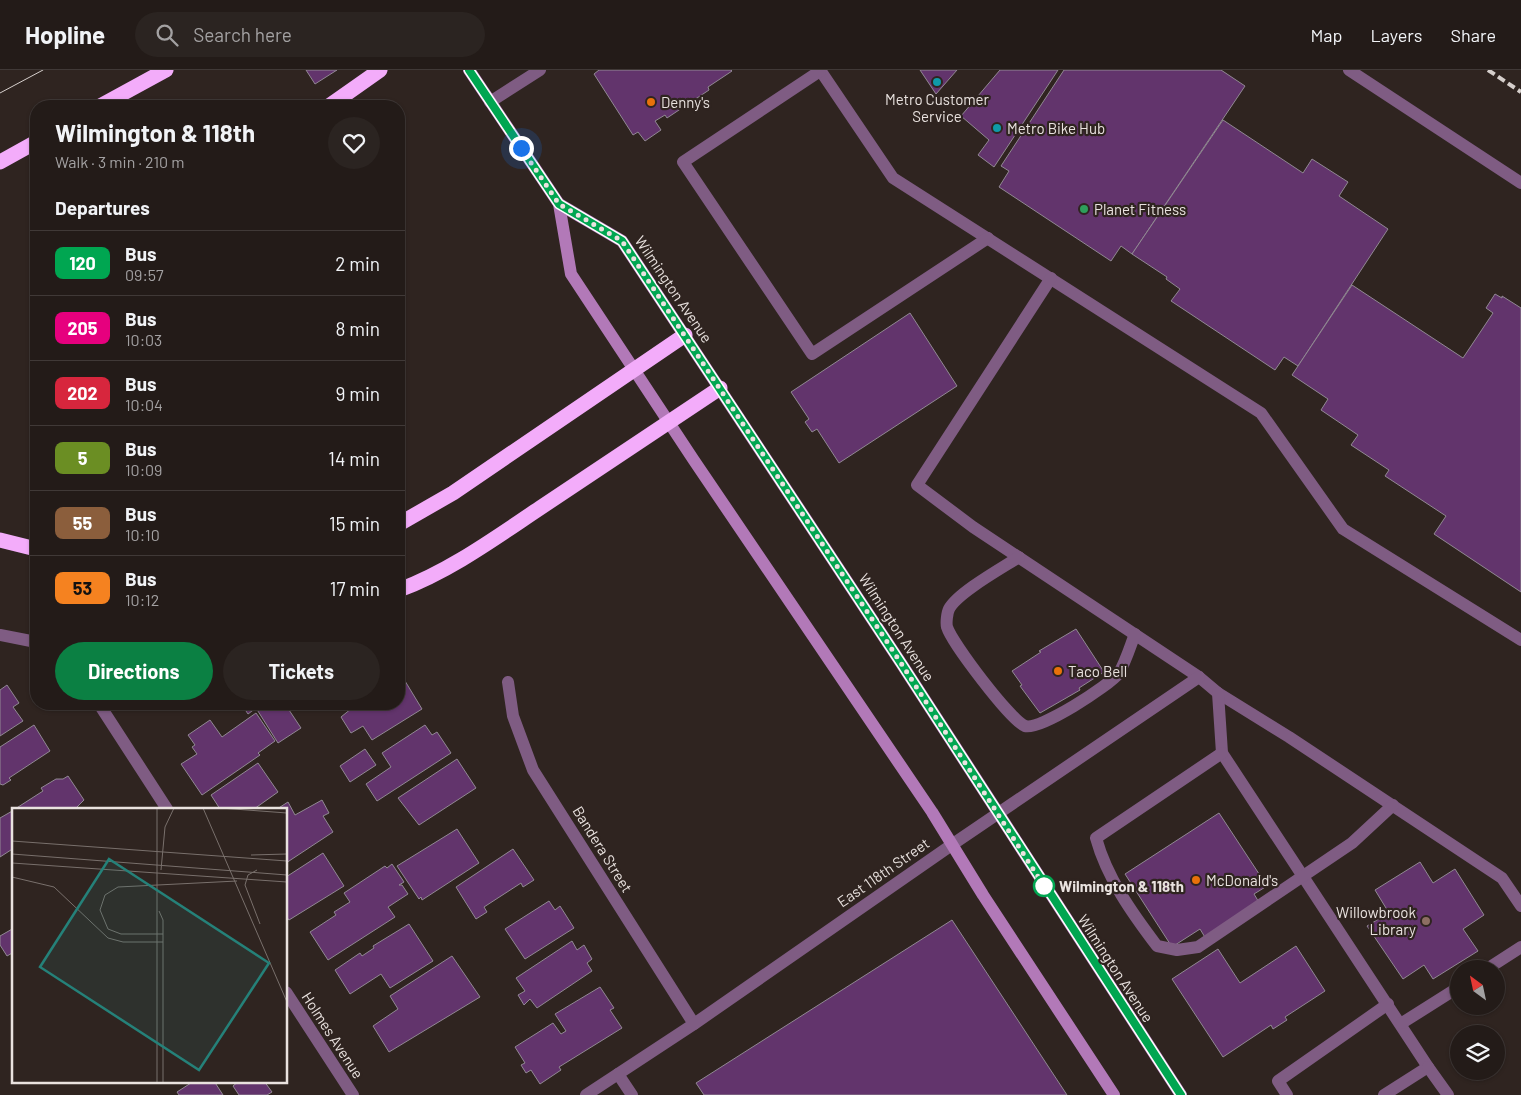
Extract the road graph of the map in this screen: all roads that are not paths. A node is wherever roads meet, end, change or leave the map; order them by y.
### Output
1 (166, 70) edge
2 (380, 70) edge
3 (469, 70) edge
4 (540, 70) edge
5 (820, 70) edge
6 (1349, 70) edge
7 (111, 100) edge
8 (338, 100) edge
9 (490, 102) junction
10 (30, 145) edge
11 (0, 162) edge
12 (1521, 183) edge
13 (559, 204) junction
14 (988, 238) junction
15 (1051, 278) junction
16 (685, 335) junction
17 (634, 369) junction
18 (720, 388) junction
19 (669, 422) junction
20 (405, 521) edge
21 (0, 540) edge
22 (30, 548) edge
23 (1019, 557) junction
24 (405, 588) edge
25 (1135, 634) junction
26 (0, 635) edge
27 (1521, 640) edge
28 (30, 641) edge
29 (1199, 677) junction
30 (508, 682) dead end
31 (1218, 693) junction
32 (103, 710) edge
33 (1222, 753) junction
34 (1393, 805) junction
35 (166, 808) edge
36 (998, 814) junction
37 (953, 844) junction
38 (1303, 878) junction
39 (1521, 906) edge
40 (1521, 947) edge
41 (1501, 960) edge
42 (1450, 993) edge
43 (288, 995) edge
44 (1388, 1004) junction
45 (1402, 1023) junction
46 (694, 1024) junction
47 (1428, 1066) junction
48 (618, 1074) junction
49 (1447, 1093) edge
50 (353, 1095) edge
51 (586, 1095) edge
52 (632, 1095) edge
53 (1114, 1095) edge
54 (1181, 1095) edge
55 (1287, 1095) edge
56 (1384, 1095) edge

1 - 7 highway
2 - 8 highway
3 - 9 main road, Wilmington Avenue
4 - 9 street
5 - 14 street
5 - 14 street
6 - 12 street
9 - 13 main road, Wilmington Avenue
10 - 11 highway
13 - 16 main road, Wilmington Avenue
13 - 17 main road, Wilmington Avenue
14 - 15 street
15 - 23 street
15 - 27 street
16 - 17 highway
16 - 18 main road, Wilmington Avenue
17 - 19 main road, Wilmington Avenue
17 - 20 highway
18 - 19 highway
18 - 36 main road, Wilmington Avenue
19 - 24 highway
19 - 37 main road, Wilmington Avenue
21 - 22 highway
23 - 25 street
23 - 25 street
25 - 29 street
26 - 28 street
29 - 31 street
29 - 36 street, East 118th Street
30 - 46 street, Bandera Street
31 - 33 street
31 - 34 street
32 - 35 street
33 - 38 street
33 - 38 street
34 - 38 street
34 - 39 street
36 - 37 street, East 118th Street
36 - 54 main road, Wilmington Avenue
37 - 46 street, East 118th Street
37 - 53 main road, Wilmington Avenue
38 - 44 street
40 - 41 street
42 - 45 street
43 - 50 street, Holmes Avenue
44 - 45 street
44 - 55 street
45 - 47 street
46 - 48 street, East 118th Street
47 - 49 street
47 - 56 street
48 - 51 street, East 118th Street
48 - 52 street

